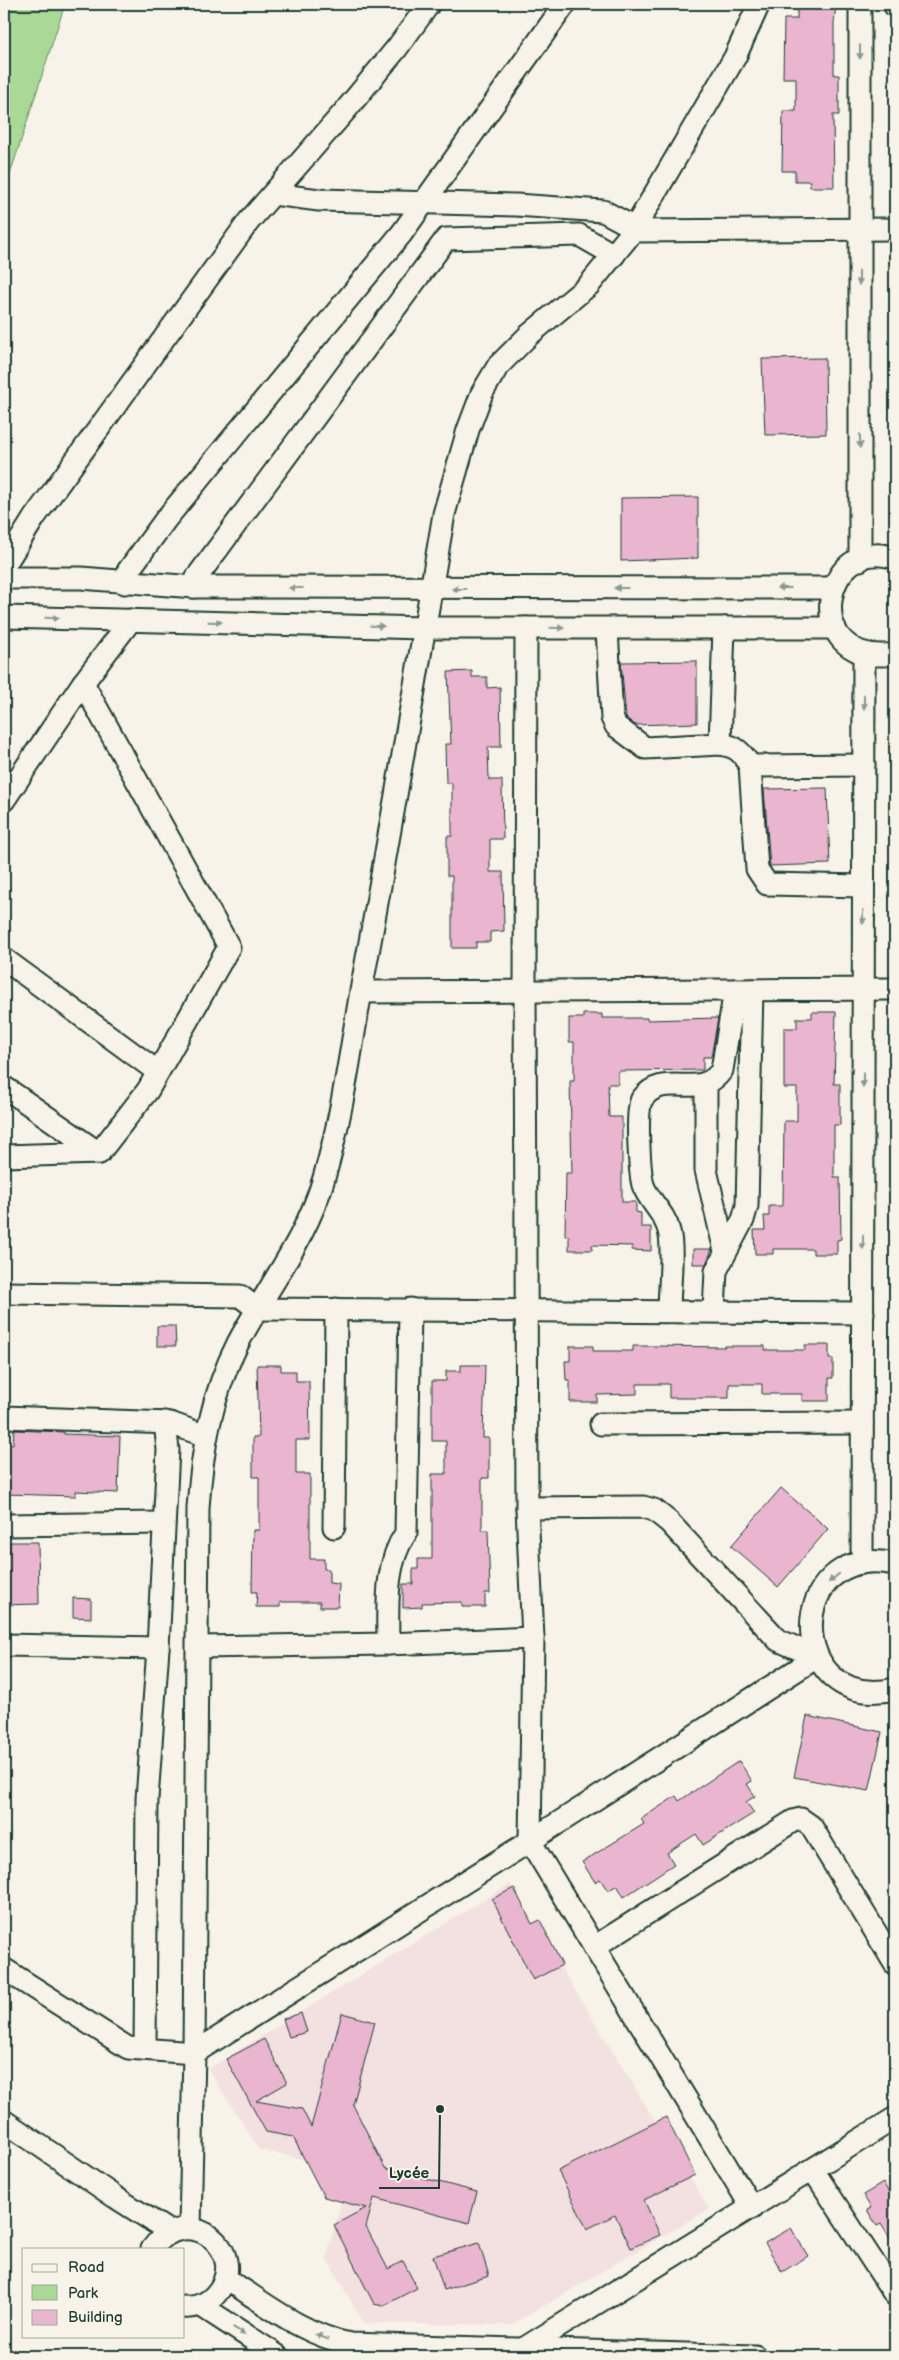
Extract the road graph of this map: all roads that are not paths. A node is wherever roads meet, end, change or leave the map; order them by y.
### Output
1 (428, 4) edge
2 (565, 4) edge
3 (759, 4) edge
4 (860, 4) edge
5 (273, 194) junction
6 (423, 203) junction
7 (859, 229) junction
8 (895, 229) edge
9 (634, 230) junction
10 (614, 255) junction
11 (895, 558) edge
12 (860, 560) junction
13 (4, 566) edge
14 (4, 578) edge
15 (125, 583) junction
16 (194, 587) junction
17 (832, 588) junction
18 (431, 589) junction
19 (4, 617) edge
20 (131, 620) junction
21 (424, 628) junction
22 (526, 628) junction
23 (724, 628) junction
24 (835, 628) junction
25 (607, 629) junction
26 (864, 654) junction
27 (895, 654) edge
28 (84, 683) junction
29 (720, 744) junction
30 (864, 765) junction
31 (750, 766) junction
32 (4, 800) edge
33 (863, 886) junction
34 (4, 959) edge
35 (895, 989) edge
36 (743, 990) junction
37 (863, 990) junction
38 (525, 991) junction
39 (361, 992) junction
40 (158, 1072) junction
41 (706, 1084) junction
42 (4, 1088) edge
43 (99, 1153) junction
44 (4, 1156) edge
45 (725, 1250) junction
46 (4, 1293) edge
47 (257, 1309) junction
48 (336, 1309) junction
49 (410, 1309) junction
50 (526, 1310) junction
51 (669, 1311) junction
52 (714, 1311) junction
53 (863, 1313) junction
54 (4, 1417) edge
55 (165, 1422) junction
56 (862, 1423) junction
57 (601, 1424) dead end
58 (206, 1436) junction
59 (527, 1508) junction
60 (164, 1523) junction
61 (4, 1525) edge
62 (334, 1527) dead end
63 (862, 1563) junction
64 (895, 1564) edge
65 (533, 1638) junction
66 (388, 1644) junction
67 (4, 1645) edge
68 (158, 1648) junction
69 (198, 1648) junction
70 (817, 1657) junction
71 (895, 1688) edge
72 (530, 1841) junction
73 (594, 1947) junction
74 (895, 1964) edge
75 (4, 1969) edge
76 (145, 2049) junction
77 (194, 2053) junction
78 (895, 2118) edge
79 (4, 2121) edge
80 (813, 2170) junction
81 (752, 2208) junction
82 (180, 2230) junction
83 (153, 2248) edge
84 (225, 2278) junction
85 (895, 2295) edge
86 (192, 2306) edge
87 (522, 2349) junction
88 (278, 2356) edge
89 (755, 2356) edge

1 - 5 street
2 - 6 street
3 - 9 street
4 -> 7 street
5 - 6 street
5 - 13 street
6 - 9 street
6 - 15 street
7 - 8 street
7 - 9 street
7 -> 12 street
9 - 10 street
10 - 16 street
10 - 18 street
11 - 12 street
12 - 17 street
14 - 15 street
15 - 16 street
18 -> 16 street
17 -> 18 street
17 - 24 street
18 - 21 street
19 -> 20 street
20 -> 21 street
20 - 28 street
21 - 22 street
21 - 39 street
22 -> 25 street
22 - 38 street
23 - 24 street
23 - 25 street
23 - 29 street
24 - 26 street
25 - 29 street
26 - 27 street
26 -> 30 street
28 - 32 street
28 - 40 street
29 - 31 street
30 - 31 street
30 - 33 street
31 - 33 street
33 -> 37 street
34 - 40 street
35 - 37 street
36 - 37 street
36 - 38 street
36 - 41 street
36 - 45 street
37 -> 53 street
38 - 39 street
38 - 50 street
39 - 47 street
40 - 43 street
41 - 45 street
41 - 51 street
42 - 43 street
43 - 44 street
45 - 52 street
46 - 47 street
47 - 48 street
47 - 58 street
48 - 49 street
48 - 62 street
49 - 50 street
49 - 66 street
50 - 51 street
50 - 59 street
51 - 52 street
52 - 53 street
53 - 56 street
54 - 55 street
55 - 58 street
55 - 60 street
56 - 57 street
56 - 63 street
58 - 69 street
59 - 65 street
59 - 70 street
60 - 61 street
60 - 68 street
63 - 64 street
63 -> 70 street
65 - 66 street
65 - 72 street
66 - 69 street
67 - 68 street
68 - 76 street
69 - 77 street
70 - 71 street
70 - 72 street
72 - 73 street
72 - 77 street
73 - 74 street
73 - 81 street
75 - 76 street
76 - 77 street
77 - 82 street
78 - 80 street
79 - 82 street
80 - 81 street
80 - 85 street
81 - 87 street
82 - 83 street
82 - 84 street
84 - 86 street
87 -> 84 street
86 -> 88 street
87 - 89 street

